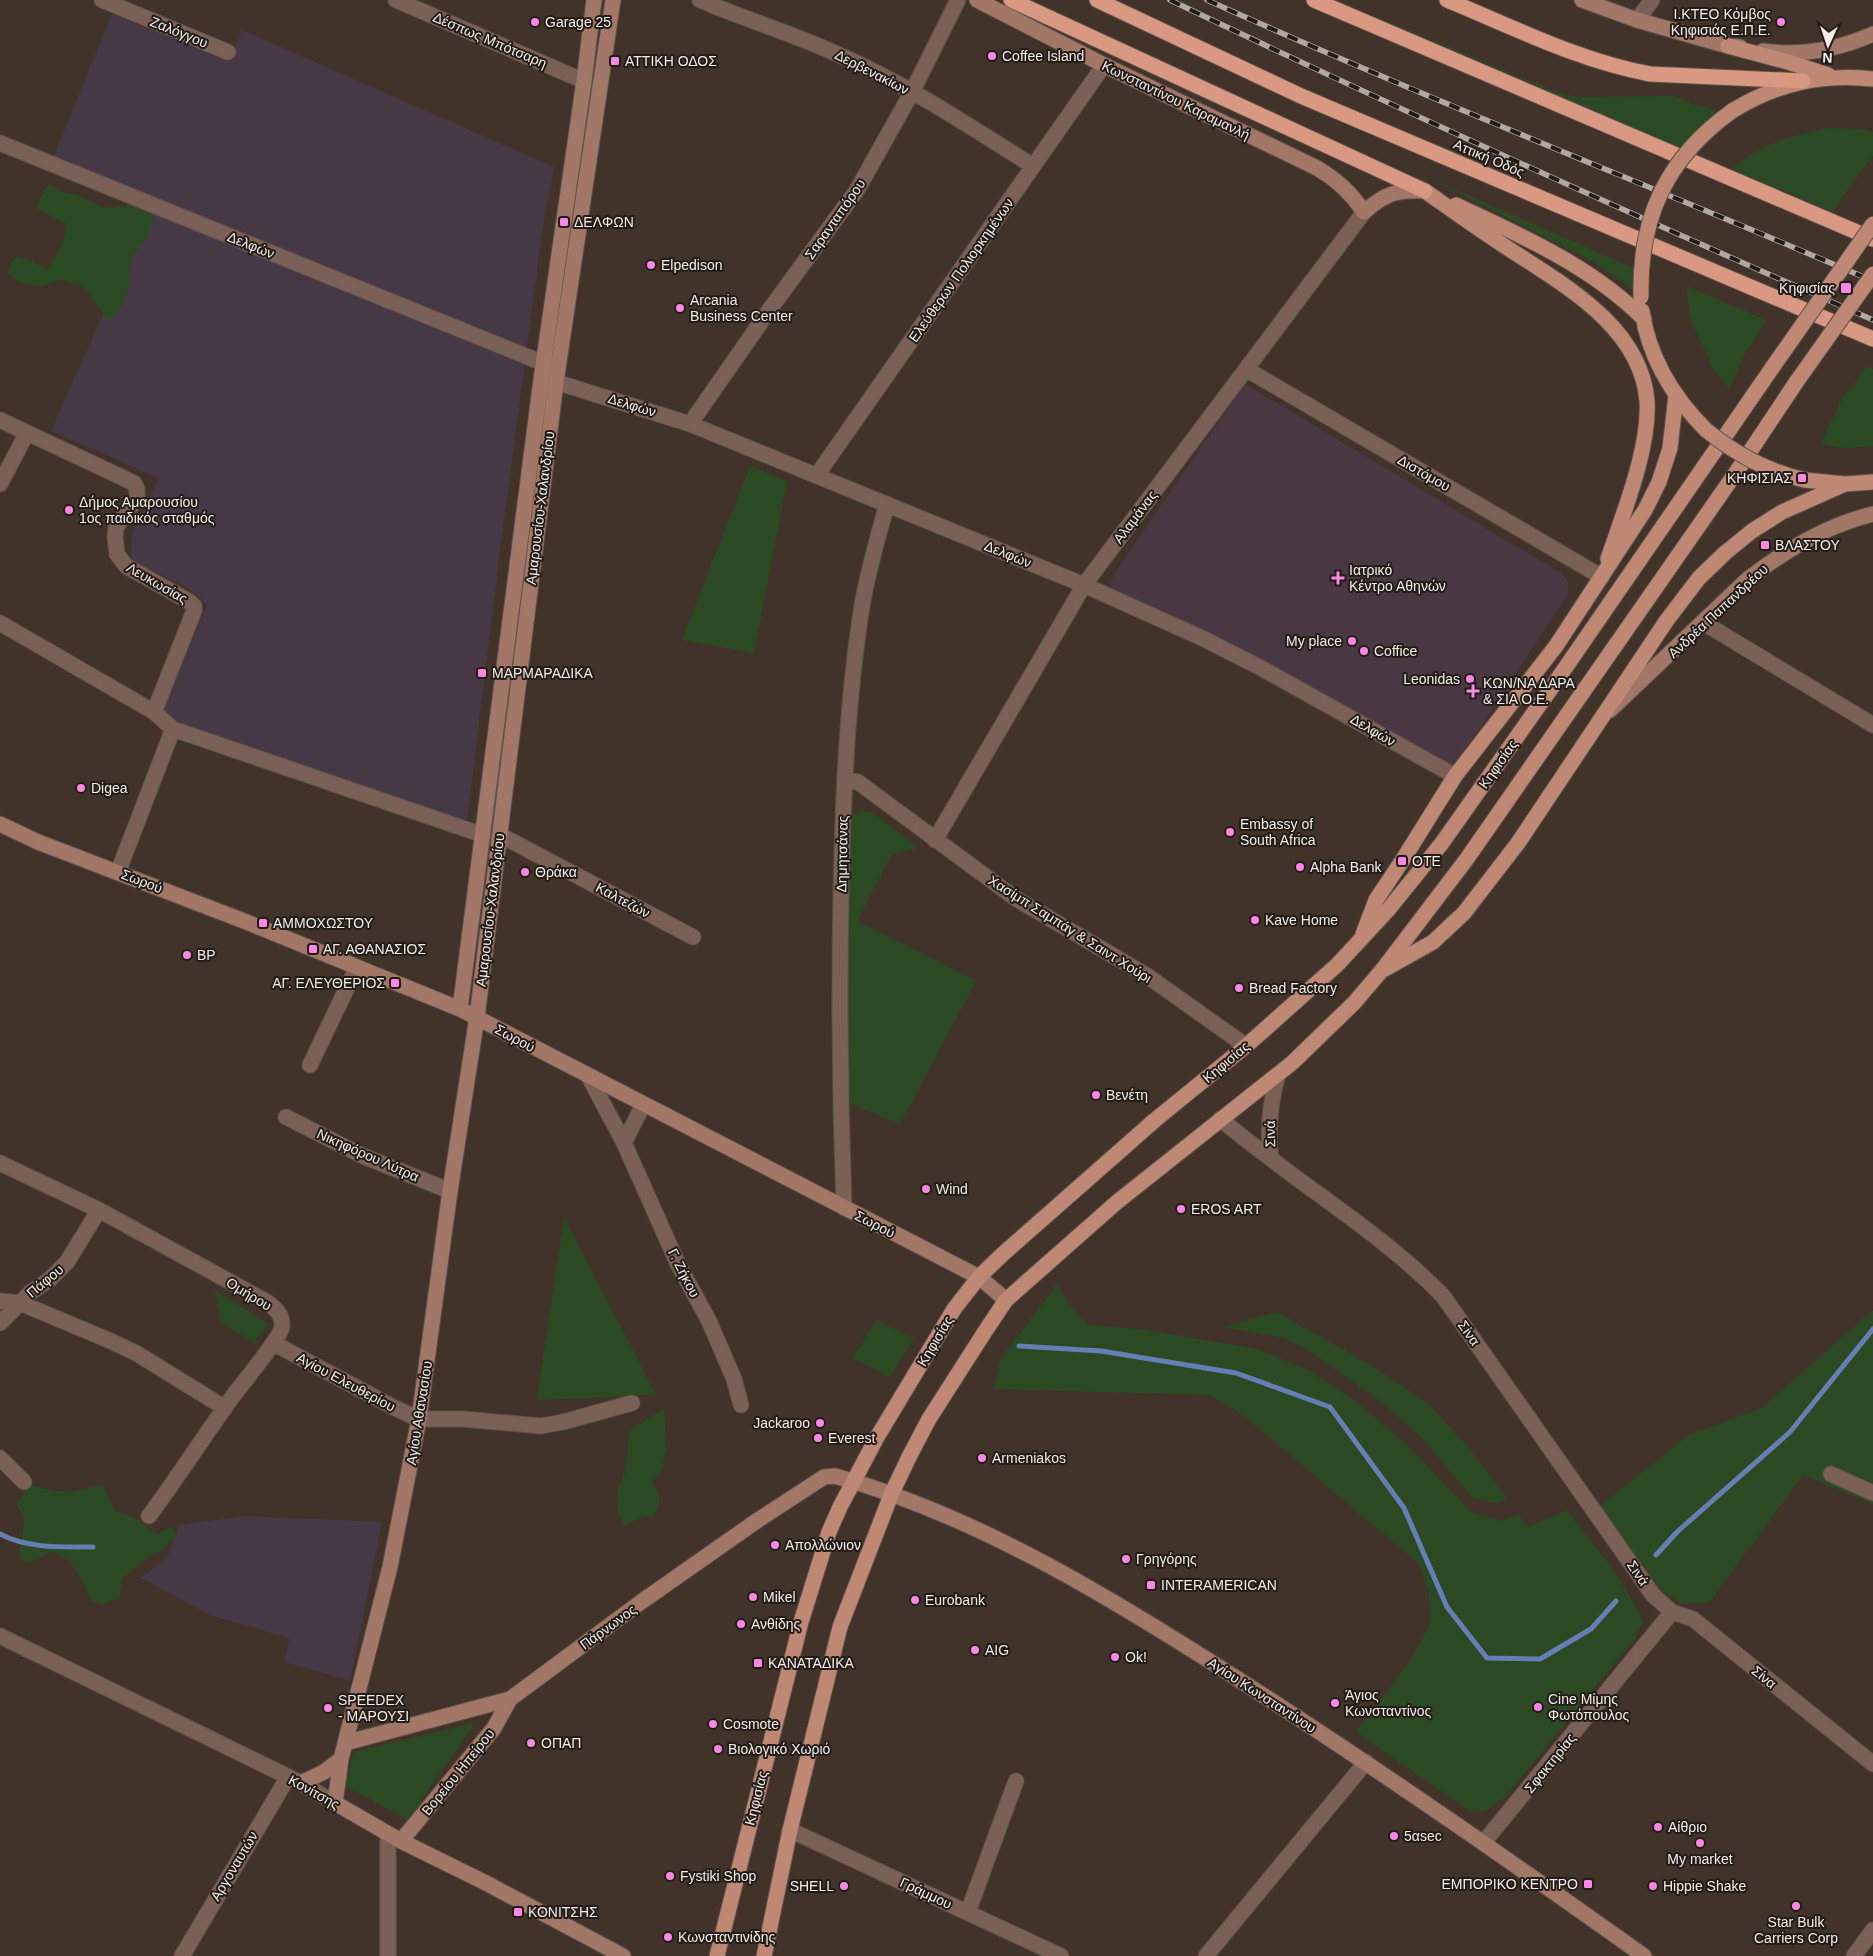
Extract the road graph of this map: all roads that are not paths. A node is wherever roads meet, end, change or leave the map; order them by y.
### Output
1 (102, 0) edge
2 (396, 0) edge
3 (594, 0) edge
4 (613, 0) edge
5 (700, 0) edge
6 (958, 0) edge
7 (977, 0) edge
8 (1011, 0) edge
9 (1097, 0) edge
10 (1314, 0) edge
11 (1446, 0) edge
12 (1582, 0) edge
13 (1652, 0) edge
14 (1637, 20) junction
15 (1873, 34) edge
16 (1728, 46) junction
17 (228, 52) dead end
18 (1104, 65) junction
19 (1873, 73) edge
20 (1834, 77) junction
21 (1856, 77) junction
22 (1873, 78) edge
23 (584, 81) junction
24 (1803, 81) junction
25 (912, 92) junction
26 (0, 143) edge
27 (1033, 166) junction
28 (1425, 190) junction
29 (1364, 212) junction
30 (1873, 224) edge
31 (1873, 239) edge
32 (1873, 274) edge
33 (1644, 318) junction
34 (1873, 339) edge
35 (543, 363) junction
36 (558, 366) junction
37 (1246, 369) junction
38 (540, 380) junction
39 (556, 382) junction
40 (1680, 401) junction
41 (0, 420) edge
42 (690, 424) junction
43 (27, 433) junction
44 (818, 475) junction
45 (1871, 483) edge
46 (0, 484) edge
47 (1846, 484) junction
48 (887, 504) junction
49 (1873, 514) edge
50 (1602, 576) junction
51 (1084, 585) junction
52 (0, 623) edge
53 (1704, 623) junction
54 (154, 712) junction
55 (1603, 716) junction
56 (1873, 725) edge
57 (173, 729) junction
58 (1455, 776) junction
59 (845, 780) junction
60 (0, 824) edge
61 (483, 835) junction
62 (500, 835) junction
63 (935, 840) junction
64 (118, 872) junction
65 (693, 937) dead end
66 (1360, 942) junction
67 (357, 967) junction
68 (1384, 969) junction
69 (460, 1009) junction
70 (482, 1020) junction
71 (1246, 1046) junction
72 (310, 1065) dead end
73 (1278, 1074) junction
74 (589, 1077) junction
75 (643, 1105) junction
76 (286, 1117) dead end
77 (1220, 1119) junction
78 (624, 1143) junction
79 (1271, 1159) junction
80 (0, 1163) edge
81 (450, 1191) junction
82 (844, 1208) junction
83 (99, 1210) junction
84 (979, 1277) junction
85 (1006, 1300) junction
86 (0, 1301) edge
87 (20, 1303) junction
88 (0, 1323) edge
89 (273, 1343) junction
90 (632, 1403) dead end
91 (741, 1405) dead end
92 (225, 1408) junction
93 (419, 1419) junction
94 (0, 1458) edge
95 (1831, 1474) dead end
96 (853, 1481) junction
97 (24, 1482) dead end
98 (1873, 1492) edge
99 (891, 1495) junction
100 (149, 1516) dead end
101 (1623, 1550) joint
102 (1653, 1595) joint
103 (1672, 1612) junction
104 (0, 1636) edge
105 (510, 1699) junction
106 (345, 1743) junction
107 (341, 1759) junction
108 (1366, 1762) junction
109 (1873, 1764) edge
110 (295, 1780) junction
111 (1016, 1781) dead end
112 (335, 1803) junction
113 (790, 1830) junction
114 (394, 1837) junction
115 (1484, 1842) junction
116 (968, 1912) junction
117 (1873, 1930) edge
118 (182, 1956) edge
119 (388, 1956) edge
120 (623, 1956) edge
121 (717, 1956) edge
122 (764, 1956) edge
123 (1062, 1956) edge
124 (1206, 1956) edge
125 (1644, 1956) edge
126 (1854, 1956) edge

1 - 17 street, Ζαλόγγου
2 - 23 street, Δέσπως Μπότσαρη
3 - 23 street, Αμαρουσίου-Χαλανδρίου
4 - 36 street, Αμαρουσίου-Χαλανδρίου
5 - 25 street, Δερβενακίων
6 - 25 street, Σαρανταπόρου
7 - 18 street, Κωνσταντίνου Καραμανλή
8 - 28 highway
9 - 34 highway, Αττική Οδός
10 - 31 highway
11 - 24 highway
12 - 14 street
13 - 14 street
14 - 16 street
15 - 16 street
16 - 20 main road
18 - 27 street, Ελεύθερων Πολιορκημένων
18 - 29 street, Κωνσταντίνου Καραμανλή
19 - 21 main road
20 - 21 main road
20 - 24 main road
21 - 22 main road
23 - 35 street, Αμαρουσίου-Χαλανδρίου
24 - 33 main road, bridge
25 - 27 street, Δερβενακίων
25 - 42 street, Σαρανταπόρου
26 - 35 street, Δελφών
27 - 44 street, Ελεύθερων Πολιορκημένων
28 - 29 street
28 - 33 main road
28 - 50 main road
29 - 37 street, Αλαμάνας
30 - 66 main road, Κηφισίας, bridge
32 - 68 main road, Κηφισίας, bridge
33 - 40 main road
35 - 36 street, Δελφών
35 - 38 street, Αμαρουσίου-Χαλανδρίου
36 - 39 street, Αμαρουσίου-Χαλανδρίου
37 - 50 street, Διστόμου
37 - 51 street, Αλαμάνας
38 - 39 street, Δελφών
38 - 61 street, Αμαρουσίου-Χαλανδρίου
39 - 42 street, Δελφών
39 - 62 street, Αμαρουσίου-Χαλανδρίου
40 - 47 main road, bridge
40 - 50 main road
41 - 43 street, Λευκωσίας
42 - 44 street, Δελφών
43 - 46 street
43 - 54 street, Λευκωσίας
44 - 48 street, Δελφών
45 - 47 main road
47 - 55 main road
48 - 51 street, Δελφών
48 - 59 street, Δημητσάνας
49 - 53 street, Ανδρέα Παπανδρέου
50 - 58 main road
51 - 58 street, Δελφών
51 - 63 street, Αλαμάνας
52 - 54 street
53 - 55 street, Ανδρέα Παπανδρέου
53 - 56 street
54 - 57 street
55 - 68 main road
57 - 61 street
57 - 64 street
58 - 66 main road
59 - 63 street, Χασίμπ Σαμπάγ & Σαιντ Χούρι
59 - 82 street, Δημητσάνας
60 - 64 street, Σωρού
61 - 69 street, Αμαρουσίου-Χαλανδρίου
62 - 65 street, Καλτεζών
62 - 70 street, Αμαρουσίου-Χαλανδρίου
63 - 71 street, Χασίμπ Σαμπάγ & Σαιντ Χούρι
64 - 67 street, Σωρού
66 - 71 main road, Κηφισίας
67 - 69 street, Σωρού
67 - 72 street
68 - 73 main road, Κηφισίας
69 - 70 street, Σωρού
70 - 74 street, Σωρού
70 - 81 street, Αγίου Αθανασίου
71 - 84 main road, Κηφισίας
73 - 77 main road, Κηφισίας
73 - 79 street, Σινά
74 - 75 street, Σωρού
74 - 78 street, Γ. Ζήκου
75 - 78 street
75 - 82 street, Σωρού
76 - 81 street, Νικηφόρου Λύτρα
77 - 79 street, Σινά
77 - 85 main road, Κηφισίας
78 - 91 street, Γ. Ζήκου
79 - 101 street, Σίνα
80 - 83 street, Ομήρου
81 - 93 street, Αγίου Αθανασίου
82 - 84 street, Σωρού
83 - 87 street, Πάφου
83 - 89 street, Ομήρου
84 - 85 street, Σωρού
84 - 96 main road, Κηφισίας
85 - 99 main road, Κηφισίας
86 - 87 street
87 - 88 street, Πάφου
87 - 92 street
89 - 92 street, Ομήρου
89 - 93 street, Αγίου Ελευθερίου
90 - 93 street
92 - 100 street, Ομήρου
93 - 106 street, Αγίου Αθανασίου
94 - 97 street
95 - 98 street
96 - 99 street, Αγίου Κωνσταντίνου
96 - 105 street, Πάρνωνος
96 - 121 main road, Κηφισίας
99 - 108 street, Αγίου Κωνσταντίνου
99 - 113 main road, Κηφισίας
101 - 102 street, Σινά
102 - 103 street, Σίνα
103 - 109 street, Σίνα
103 - 115 street, Σφακτηρίας
104 - 110 street, Κονίτσης
105 - 106 street, Πάρνωνος
105 - 114 street, Βορείου Ηπείρου
106 - 107 street, Αγίου Αθανασίου
107 - 110 street
107 - 112 street, Αγίου Αθανασίου
108 - 115 street, Αγίου Κωνσταντίνου
108 - 124 street
110 - 112 street, Κονίτσης
110 - 118 street, Αργοναυτών
111 - 116 street
112 - 114 street, Κονίτσης
113 - 116 street, Γράμμου
113 - 122 main road, Κηφισίας
114 - 119 street
114 - 120 street, Κονίτσης
115 - 125 street, Αγίου Κωνσταντίνου
116 - 123 street, Γράμμου
117 - 126 street

